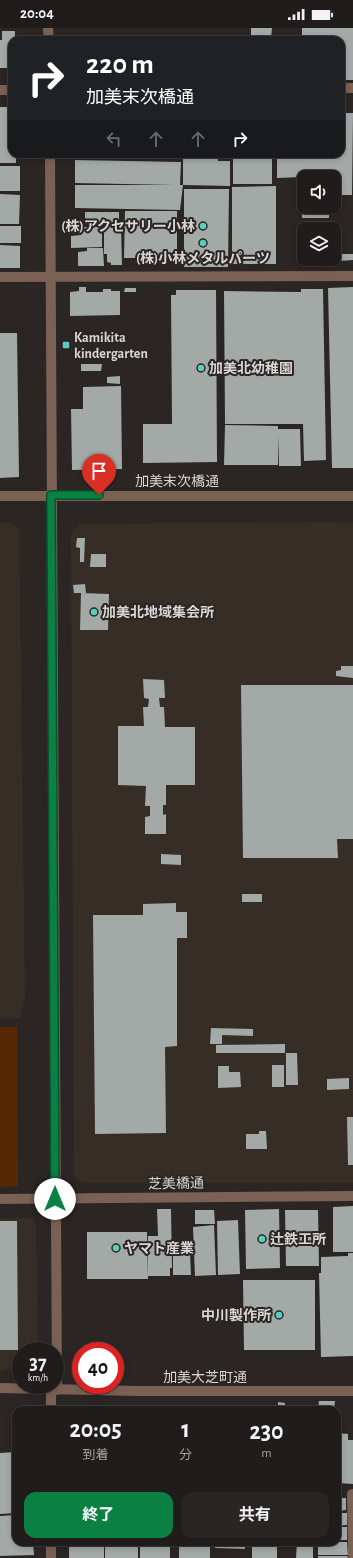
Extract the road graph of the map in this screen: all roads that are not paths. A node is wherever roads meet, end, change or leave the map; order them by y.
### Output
1 (50, 158) edge
2 (353, 276) edge
3 (50, 277) junction
4 (0, 278) edge
5 (51, 495) junction
6 (0, 496) edge
7 (353, 496) edge
8 (353, 1196) edge
9 (0, 1199) edge
10 (55, 1199) junction
11 (54, 1342) edge
12 (0, 1388) edge
13 (12, 1388) edge
14 (64, 1390) edge
15 (353, 1391) edge
16 (53, 1394) edge
17 (52, 1406) edge
18 (352, 1494) edge
19 (51, 1546) edge
20 (353, 1556) edge
21 (51, 1558) edge

1 - 3 street
2 - 3 street
3 - 4 street
3 - 5 street
5 - 6 street, 加美末次橋通
5 - 7 street, 加美末次橋通
5 - 10 street
8 - 10 street, 芝美橋通
9 - 10 street, 芝美橋通
10 - 11 street
12 - 13 street, 加美大芝町通
14 - 15 street, 加美大芝町通
16 - 17 street
18 - 20 street
19 - 21 street

